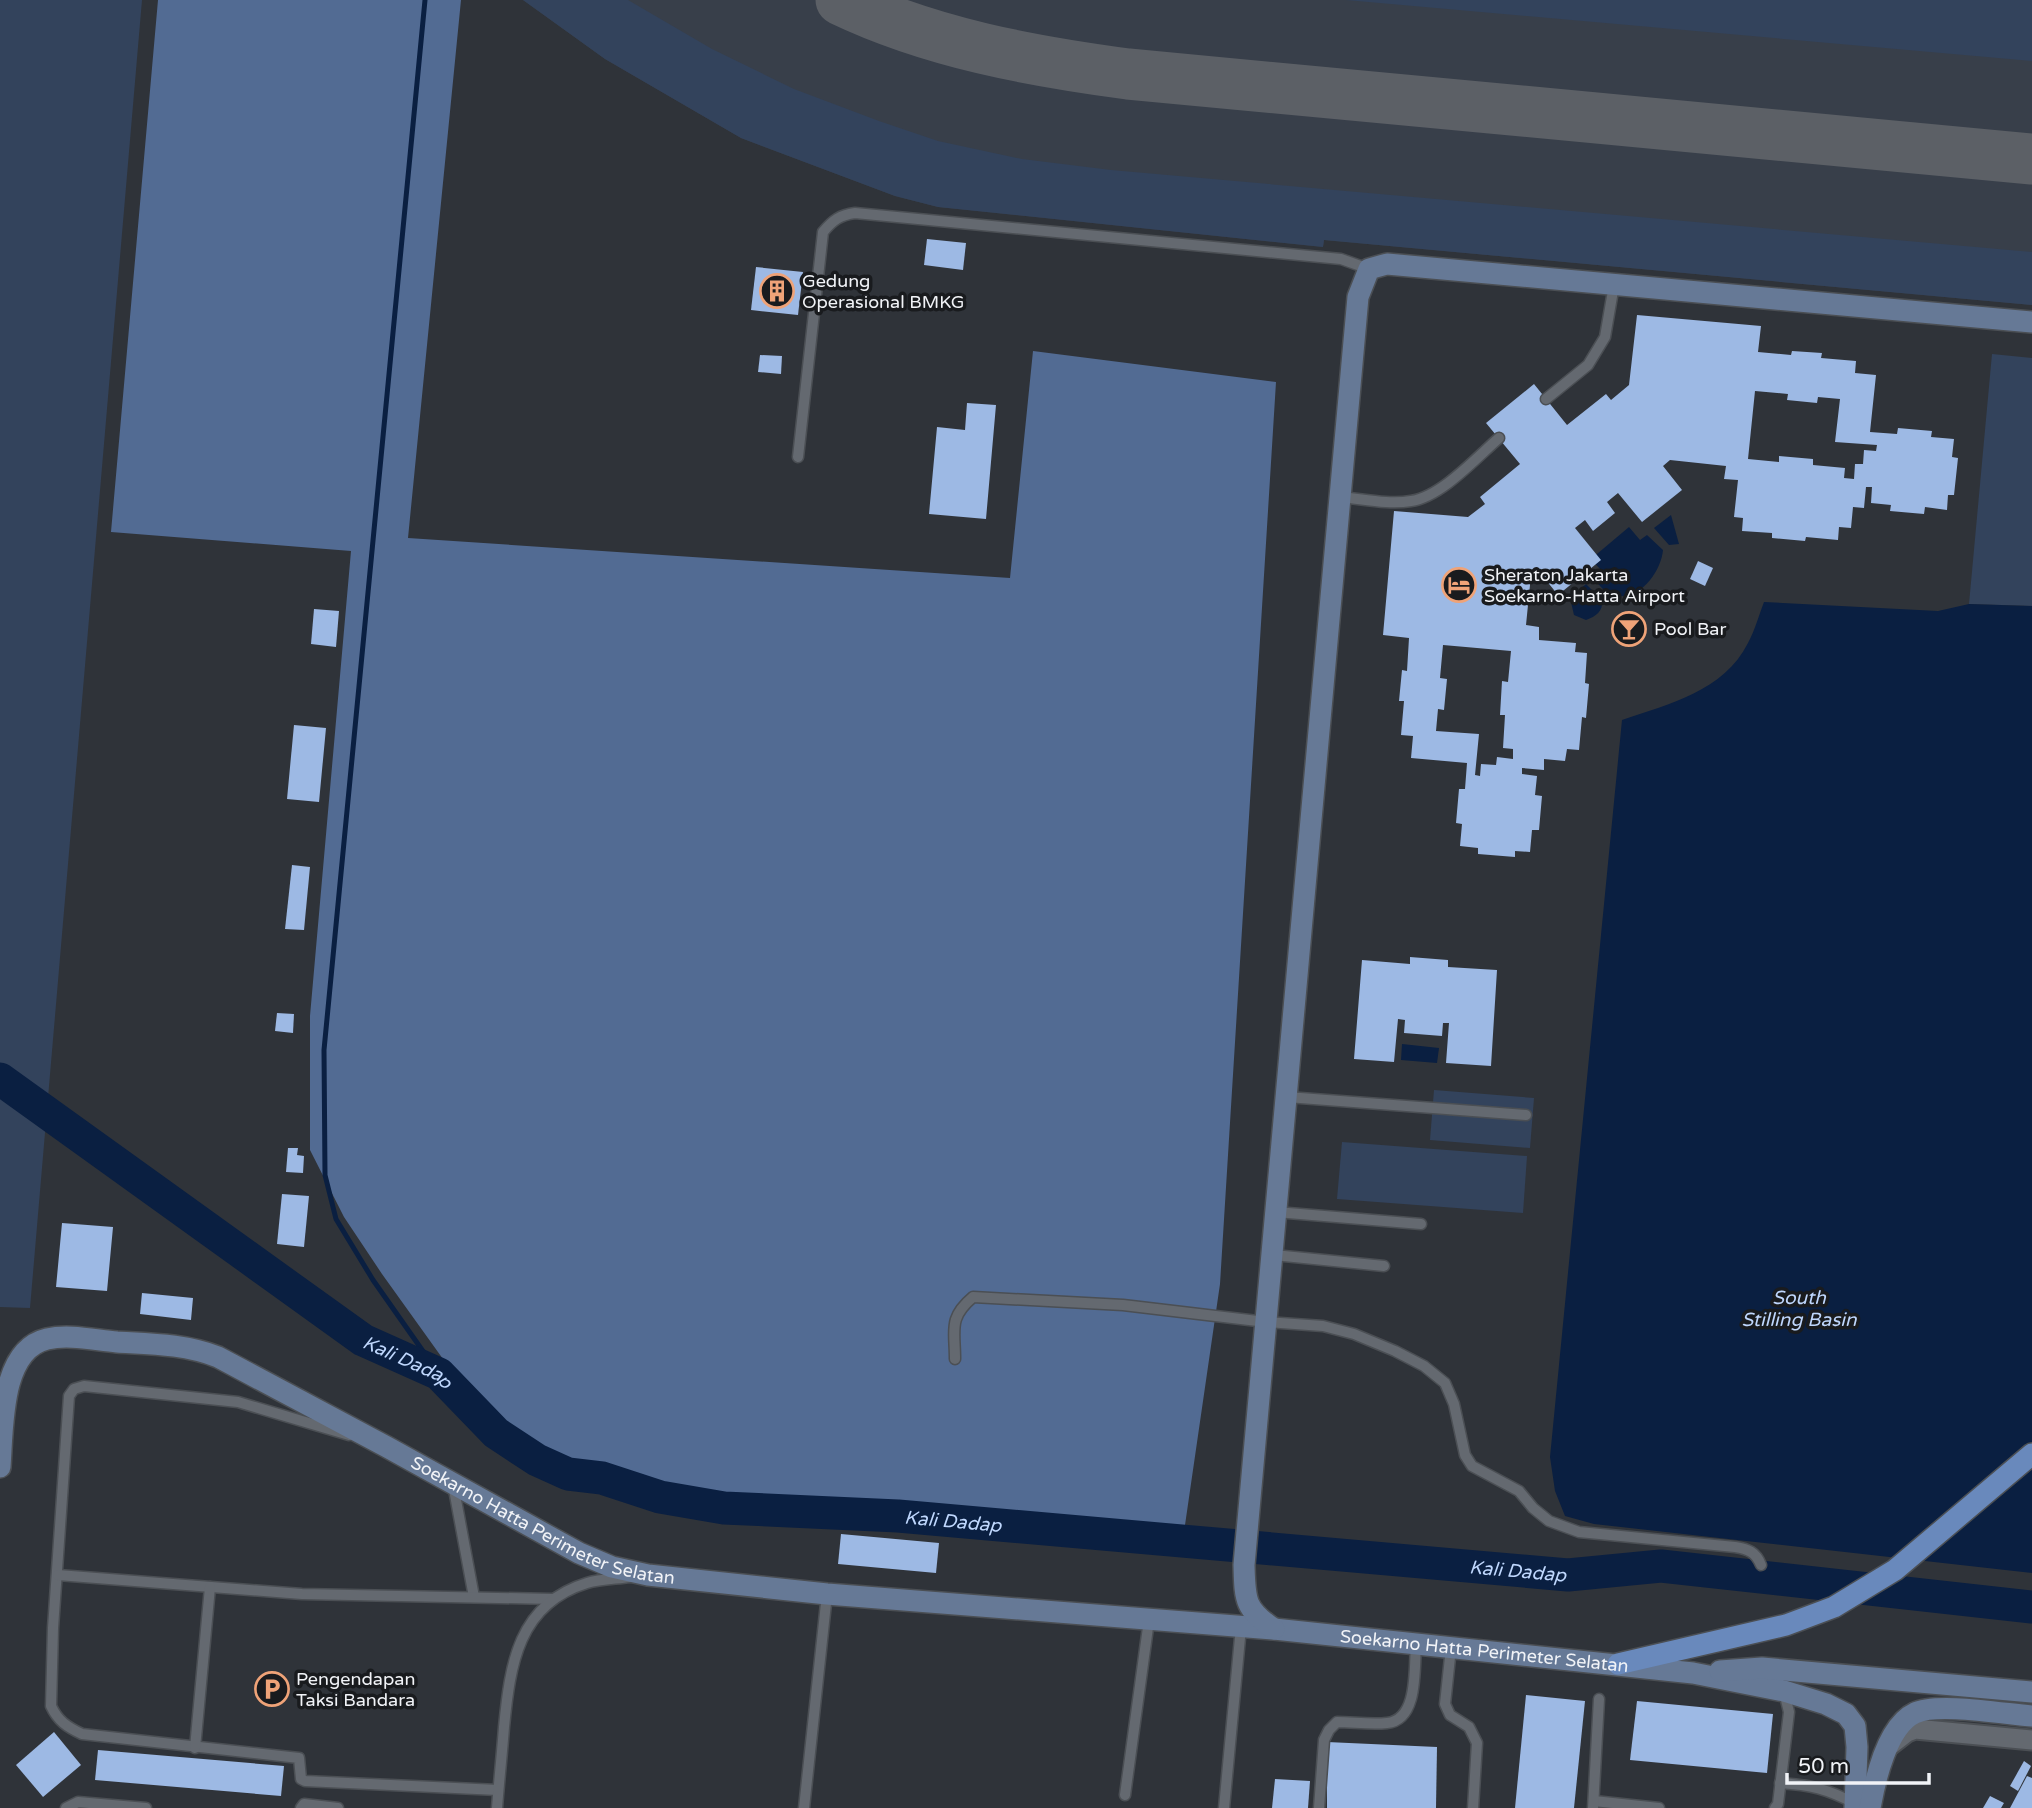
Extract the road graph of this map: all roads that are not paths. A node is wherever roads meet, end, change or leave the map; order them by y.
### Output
1 (1369, 270) junction
2 (1614, 285) junction
3 (2032, 323) edge
4 (1546, 399) dead end
5 (1499, 438) dead end
6 (798, 457) dead end
7 (1340, 497) junction
8 (1287, 1097) junction
9 (1526, 1115) dead end
10 (1275, 1212) junction
11 (1421, 1224) dead end
12 (1273, 1255) junction
13 (1384, 1266) dead end
14 (1266, 1322) junction
15 (955, 1359) dead end
16 (387, 1447) junction
17 (2032, 1454) edge
18 (0, 1467) edge
19 (453, 1484) junction
20 (1761, 1565) dead end
21 (58, 1575) junction
22 (648, 1575) junction
23 (210, 1587) junction
24 (827, 1594) junction
25 (474, 1597) junction
26 (553, 1599) junction
27 (1149, 1620) junction
28 (1241, 1627) junction
29 (1274, 1629) junction
30 (1416, 1642) junction
31 (1451, 1648) junction
32 (1618, 1664) junction
33 (1693, 1673) junction
34 (1784, 1691) junction
35 (2032, 1692) edge
36 (1599, 1699) dead end
37 (2032, 1716) edge
38 (2032, 1740) edge
39 (1888, 1747) junction
40 (195, 1748) junction
41 (1780, 1783) junction
42 (498, 1790) junction
43 (1125, 1795) dead end
44 (1594, 1805) edge
45 (1860, 1806) edge
46 (66, 1808) edge
47 (145, 1808) edge
48 (300, 1808) edge
49 (338, 1808) edge
50 (497, 1808) edge
51 (804, 1808) edge
52 (1224, 1808) edge
53 (1319, 1808) edge
54 (1473, 1808) edge
55 (1659, 1808) edge
56 (1775, 1808) edge

1 - 2 main road
1 - 6 lane
1 - 7 main road
2 - 3 main road
2 - 4 lane
5 - 7 lane
7 - 8 main road
8 - 9 lane
8 - 10 main road
10 - 11 lane
10 - 12 main road
12 - 13 lane
12 - 14 main road
14 - 15 lane
14 - 20 lane
14 - 29 main road
16 - 18 main road, Soekarno Hatta Perimeter Selatan
16 - 19 main road, Soekarno Hatta Perimeter Selatan
16 - 21 lane
17 - 32 main road
19 - 22 main road, Soekarno Hatta Perimeter Selatan
19 - 25 lane
21 - 23 lane
21 - 40 lane
22 - 24 main road, Soekarno Hatta Perimeter Selatan
22 - 26 lane
23 - 25 lane
23 - 40 lane
24 - 27 main road, Soekarno Hatta Perimeter Selatan
24 - 51 lane
25 - 26 lane
26 - 42 lane
27 - 28 main road, Soekarno Hatta Perimeter Selatan
27 - 43 lane
28 - 29 main road, Soekarno Hatta Perimeter Selatan
28 - 52 lane
29 - 30 main road, Soekarno Hatta Perimeter Selatan
30 - 31 main road, Soekarno Hatta Perimeter Selatan
30 - 53 lane
31 - 32 main road, Soekarno Hatta Perimeter Selatan
31 - 54 lane
32 - 33 main road, Soekarno Hatta Perimeter Selatan
33 - 34 main road, Soekarno Hatta Perimeter Selatan
33 - 35 main road, Soekarno Hatta Perimeter Selatan
34 - 41 lane
34 - 45 main road, Soekarno Hatta Perimeter Selatan
36 - 44 lane
37 - 39 main road
38 - 39 street
39 - 45 main road
40 - 42 lane
41 - 45 lane
41 - 56 lane
42 - 50 lane
44 - 55 lane
46 - 47 lane
48 - 49 lane

